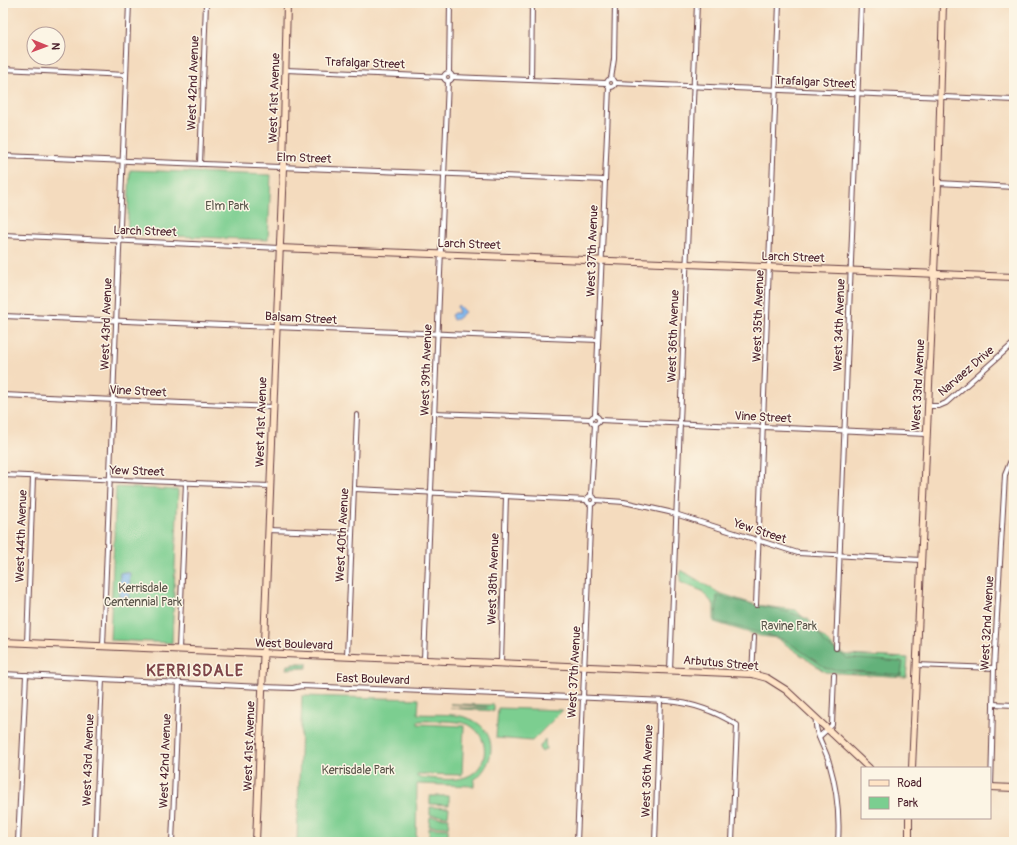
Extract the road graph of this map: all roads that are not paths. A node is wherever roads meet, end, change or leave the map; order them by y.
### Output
1 (129, 3) edge
2 (206, 3) edge
3 (288, 3) edge
4 (450, 3) edge
5 (532, 3) edge
6 (615, 3) edge
7 (697, 3) edge
8 (778, 3) edge
9 (861, 3) edge
10 (943, 3) edge
11 (3, 69) edge
12 (286, 70) junction
13 (449, 72) junction
14 (126, 75) junction
15 (444, 77) junction
16 (452, 77) junction
17 (611, 79) junction
18 (531, 80) junction
19 (448, 81) junction
20 (615, 84) junction
21 (608, 85) junction
22 (694, 87) junction
23 (776, 90) junction
24 (858, 94) junction
25 (941, 97) junction
26 (1014, 100) edge
27 (3, 156) edge
28 (122, 162) junction
29 (200, 164) junction
30 (283, 168) junction
31 (444, 174) junction
32 (605, 180) junction
33 (938, 183) junction
34 (1014, 187) edge
35 (3, 235) edge
36 (120, 242) junction
37 (279, 248) junction
38 (440, 254) junction
39 (602, 261) junction
40 (686, 264) junction
41 (770, 267) junction
42 (852, 270) junction
43 (934, 274) junction
44 (1014, 277) edge
45 (3, 316) edge
46 (116, 321) junction
47 (276, 327) junction
48 (438, 334) junction
49 (598, 340) junction
50 (1014, 343) edge
51 (3, 395) edge
52 (113, 400) junction
53 (928, 406) junction
54 (272, 407) junction
55 (434, 413) junction
56 (357, 415) dead end
57 (595, 416) junction
58 (591, 420) junction
59 (599, 420) junction
60 (679, 423) junction
61 (595, 424) junction
62 (763, 427) junction
63 (845, 431) junction
64 (927, 434) junction
65 (1014, 452) edge
66 (1009, 461) junction
67 (1014, 463) edge
68 (3, 476) edge
69 (34, 477) junction
70 (110, 480) junction
71 (186, 482) junction
72 (270, 486) junction
73 (355, 489) junction
74 (431, 493) junction
75 (591, 495) junction
76 (506, 496) junction
77 (587, 500) junction
78 (595, 500) junction
79 (591, 504) junction
80 (676, 514) junction
81 (268, 530) junction
82 (352, 533) junction
83 (758, 540) junction
84 (840, 555) junction
85 (921, 560) junction
86 (756, 605) dead end
87 (754, 637) dead end
88 (3, 642) edge
89 (27, 643) junction
90 (103, 646) junction
91 (836, 648) dead end
92 (178, 649) junction
93 (263, 654) junction
94 (347, 656) junction
95 (424, 659) junction
96 (501, 662) junction
97 (916, 665) junction
98 (585, 666) junction
99 (994, 668) junction
100 (670, 670) junction
101 (3, 674) edge
102 (752, 674) junction
103 (26, 675) junction
104 (834, 675) dead end
105 (102, 678) junction
106 (179, 682) junction
107 (262, 687) junction
108 (583, 698) junction
109 (660, 701) junction
110 (993, 704) junction
111 (1014, 705) edge
112 (816, 718) junction
113 (828, 729) junction
114 (819, 737) junction
115 (868, 767) edge
116 (912, 767) edge
117 (991, 767) edge
118 (991, 787) edge
119 (1014, 788) edge
120 (910, 819) edge
121 (3, 842) edge
122 (17, 842) edge
123 (95, 842) edge
124 (172, 842) edge
125 (256, 842) edge
126 (577, 842) edge
127 (655, 842) edge
128 (732, 842) edge
129 (838, 842) edge
130 (909, 842) edge

1 - 14 street, West 43rd Avenue
2 - 29 street, West 42nd Avenue
3 - 12 street, West 41st Avenue
4 - 13 street
5 - 18 street
6 - 17 street
7 - 22 street, West 36th Avenue
8 - 23 street, West 35th Avenue
9 - 24 street, West 34th Avenue
10 - 25 street, West 33rd Avenue
11 - 14 street
12 - 15 street, Trafalgar Street
12 - 30 street, West 41st Avenue
13 - 15 street
13 - 16 street
14 - 28 street, West 43rd Avenue
15 - 19 street
16 - 18 street
16 - 19 street
17 - 20 street
17 - 21 street
18 - 21 street
19 - 31 street, West 39th Avenue
20 - 21 street
20 - 22 street, Trafalgar Street
21 - 32 street, West 37th Avenue
22 - 23 street, Trafalgar Street
22 - 40 street, West 36th Avenue
23 - 24 street, Trafalgar Street
23 - 41 street, West 35th Avenue
24 - 25 street, Trafalgar Street
24 - 42 street, West 34th Avenue
25 - 26 street, Trafalgar Street
25 - 33 street, West 33rd Avenue
27 - 28 street, Elm Street
28 - 29 street, Elm Street
28 - 36 street, West 43rd Avenue
29 - 30 street, Elm Street
30 - 31 street, Elm Street
30 - 37 street, West 41st Avenue
31 - 32 street, Elm Street
31 - 38 street, West 39th Avenue
32 - 39 street, West 37th Avenue
33 - 34 street
33 - 43 street, West 33rd Avenue
35 - 36 street, Larch Street
36 - 37 street, Larch Street
36 - 46 street, West 43rd Avenue
37 - 38 street, Larch Street
37 - 47 street, West 41st Avenue
38 - 39 street, Larch Street
38 - 48 street, West 39th Avenue
39 - 40 street, Larch Street
39 - 49 street, West 37th Avenue
40 - 41 street, Larch Street
40 - 60 street, West 36th Avenue
41 - 42 street, Larch Street
41 - 62 street, West 35th Avenue
42 - 43 street, Larch Street
42 - 63 street, West 34th Avenue
43 - 44 street, Larch Street
43 - 53 street, West 33rd Avenue
45 - 46 street, Balsam Street
46 - 47 street, Balsam Street
46 - 52 street, West 43rd Avenue
47 - 48 street, Balsam Street
47 - 54 street, West 41st Avenue
48 - 49 street, Balsam Street
48 - 55 street, West 39th Avenue
49 - 57 street, West 37th Avenue
50 - 53 street, Narvaez Drive
51 - 52 street, Vine Street
52 - 54 street, Vine Street
52 - 70 street, West 43rd Avenue
53 - 64 street, West 33rd Avenue
54 - 72 street, West 41st Avenue
55 - 58 street
55 - 74 street, West 39th Avenue
56 - 73 street, West 40th Avenue
57 - 58 street
57 - 59 street
58 - 61 street
59 - 60 street, Vine Street
59 - 61 street
60 - 62 street, Vine Street
60 - 80 street, West 36th Avenue
61 - 75 street
62 - 63 street, Vine Street
62 - 83 street, West 35th Avenue
63 - 64 street, Vine Street
63 - 84 street, West 34th Avenue
64 - 85 street, West 33rd Avenue
65 - 66 street, West 32nd Avenue
66 - 67 street
66 - 99 street, West 32nd Avenue
68 - 69 street, Yew Street
69 - 70 street, Yew Street
69 - 89 street, West 44th Avenue
70 - 71 street, Yew Street
70 - 90 street, West 43rd Avenue
71 - 72 street, Yew Street
71 - 92 street
72 - 81 street, West 41st Avenue
73 - 74 street
73 - 82 street, West 40th Avenue
74 - 76 street
74 - 95 street, West 39th Avenue
75 - 77 street
75 - 78 street
76 - 77 street
76 - 96 street, West 38th Avenue
77 - 79 street
78 - 79 street
78 - 80 street, Yew Street
79 - 98 street, West 37th Avenue
80 - 83 street, Yew Street
80 - 100 street, West 36th Avenue
81 - 82 street
81 - 93 street, West 41st Avenue
82 - 94 street, West 40th Avenue
83 - 84 street, Yew Street
83 - 86 street, West 35th Avenue
84 - 85 street, Yew Street
84 - 91 street, West 34th Avenue
85 - 97 street, West 33rd Avenue
87 - 102 street
88 - 89 street, West Boulevard
89 - 90 street, West Boulevard
90 - 92 street, West Boulevard
92 - 93 street, West Boulevard
93 - 94 street, West Boulevard
93 - 107 street, West 41st Avenue
94 - 95 street, West Boulevard
95 - 96 street, West Boulevard
96 - 98 street, West Boulevard
97 - 99 street
97 - 116 street, West 33rd Avenue
98 - 100 street, Arbutus Street
98 - 108 street, West 37th Avenue
99 - 110 street, West 32nd Avenue
100 - 102 street, Arbutus Street
101 - 103 street, East Boulevard
102 - 112 street, Arbutus Street
103 - 105 street, East Boulevard
103 - 122 street
104 - 113 street
105 - 106 street, East Boulevard
105 - 123 street, West 43rd Avenue
106 - 107 street, East Boulevard
106 - 124 street, West 42nd Avenue
107 - 108 street, East Boulevard
107 - 125 street, West 41st Avenue
108 - 109 street, East Boulevard
108 - 126 street, West 37th Avenue
109 - 127 street, West 36th Avenue
109 - 128 street, East Boulevard
110 - 111 street
110 - 117 street, West 32nd Avenue
112 - 113 street, Arbutus Street
112 - 114 street
113 - 114 street
113 - 115 street, Arbutus Street
114 - 129 street
118 - 119 street
120 - 130 street
121 - 122 street

